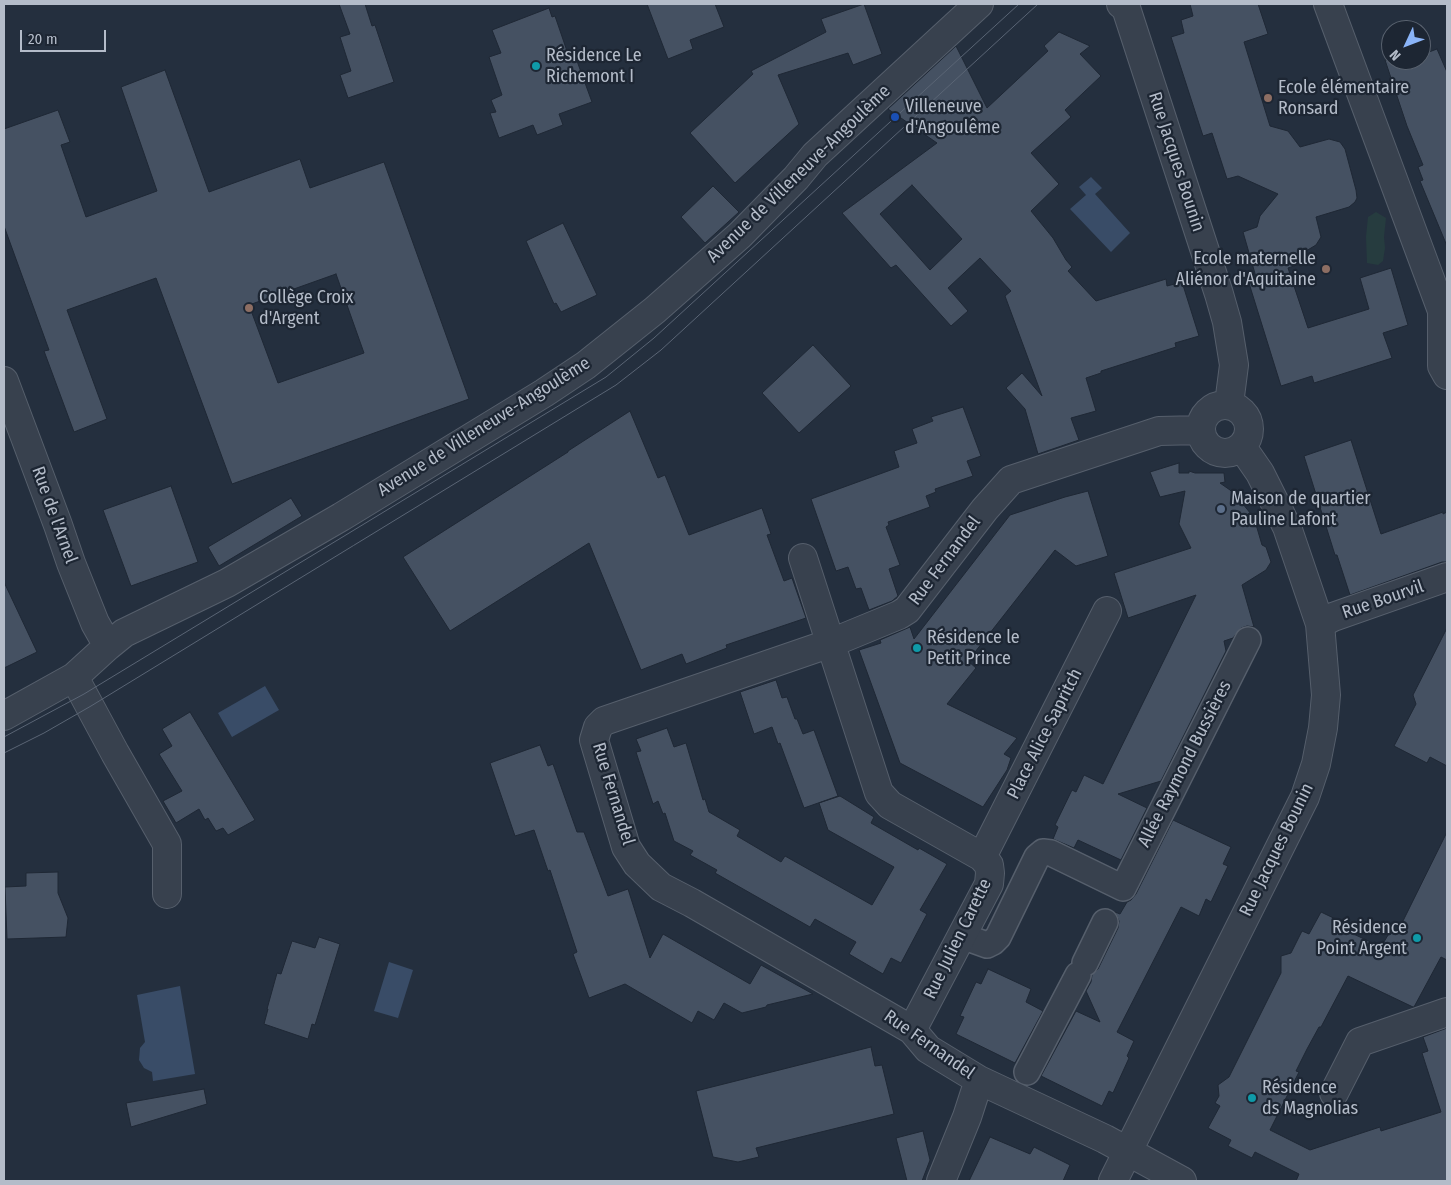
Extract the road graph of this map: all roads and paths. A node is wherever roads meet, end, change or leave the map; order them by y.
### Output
1 (978, 4) edge
2 (1328, 4) edge
3 (1125, 5) edge
4 (1447, 375) edge
5 (4, 382) edge
6 (1230, 404) junction
7 (1201, 430) junction
8 (1242, 447) junction
9 (803, 558) dead end
10 (1447, 577) edge
11 (1107, 611) dead end
12 (1320, 624) junction
13 (1248, 640) dead end
14 (831, 643) junction
15 (108, 646) junction
16 (74, 678) junction
17 (4, 716) edge
18 (982, 857) junction
19 (1122, 888) junction
20 (167, 894) dead end
21 (962, 936) junction
22 (1447, 1012) edge
23 (912, 1030) junction
24 (1027, 1072) dead end
25 (980, 1080) junction
26 (1334, 1093) dead end
27 (1128, 1151) junction
28 (941, 1181) edge
29 (1113, 1181) edge
30 (1182, 1181) edge

1 - 15 street, Avenue de Villeneuve-Angoulème
2 - 4 street
3 - 6 street, Rue Jacques Bounin
5 - 15 street, Rue de l'Arnel
6 - 7 street
6 - 8 street
7 - 8 street
7 - 14 street, Rue Fernandel
8 - 12 street, Rue Jacques Bounin
9 - 14 street, Rue Julien Carette
10 - 12 street, Rue Bourvil
11 - 18 street, Place Alice Sapritch
12 - 27 street, Rue Jacques Bounin
13 - 19 street, Allée Raymond Bussières
14 - 18 street, Rue Julien Carette
14 - 23 street, Rue Fernandel
15 - 16 street, Avenue de Villeneuve-Angoulème
16 - 17 street, Avenue de Villeneuve-Angoulème
16 - 20 street
18 - 21 street, Rue Julien Carette
19 - 21 street
19 - 24 street, Allée Raymond Bussières
21 - 23 street, Rue Julien Carette
22 - 26 street
23 - 25 street, Rue Fernandel
25 - 27 street, Rue Fernandel
25 - 28 street
27 - 29 street, Rue Jacques Bounin
27 - 30 street, Rue Fernandel

